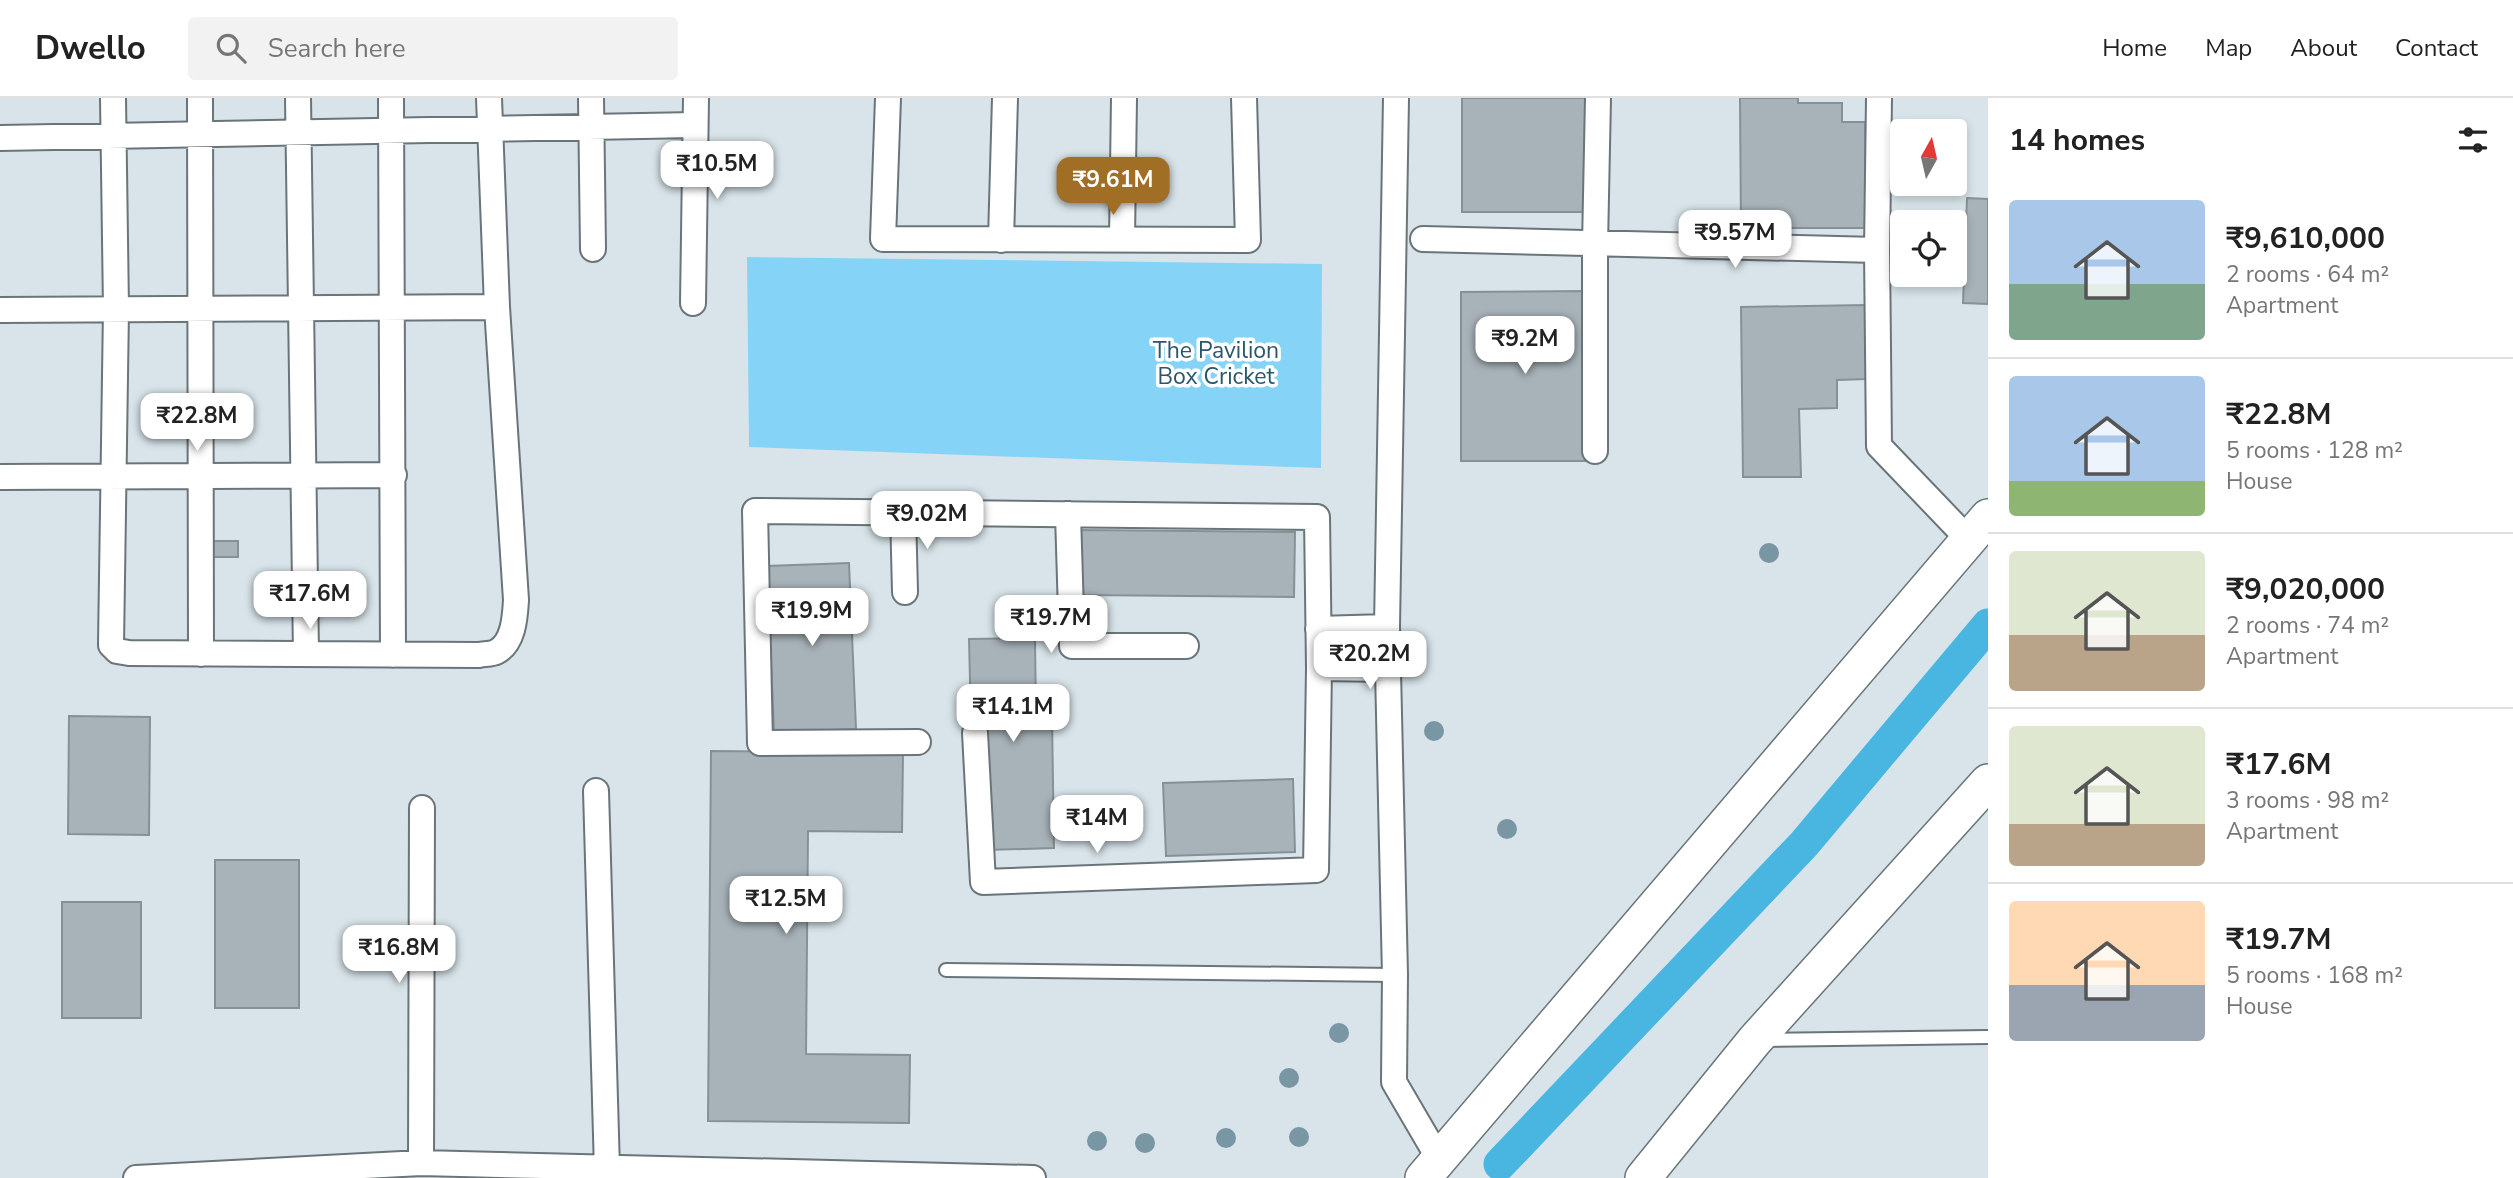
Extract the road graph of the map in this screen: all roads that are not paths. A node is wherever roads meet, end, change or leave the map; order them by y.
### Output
1 (113, 98) edge
2 (200, 98) edge
3 (298, 98) edge
4 (391, 98) edge
5 (489, 98) edge
6 (591, 98) edge
7 (696, 98) edge
8 (888, 98) edge
9 (1005, 98) edge
10 (1124, 98) edge
11 (1244, 98) edge
12 (1396, 98) edge
13 (1598, 98) edge
14 (1878, 98) edge
15 (695, 125) junction
16 (592, 127) junction
17 (490, 129) junction
18 (391, 130) junction
19 (298, 132) junction
20 (200, 134) junction
21 (113, 136) junction
22 (0, 138) edge
23 (1122, 239) junction
24 (1423, 239) dead end
25 (1001, 240) junction
26 (1595, 245) junction
27 (593, 249) dead end
28 (1877, 250) junction
29 (693, 303) dead end
30 (497, 307) junction
31 (301, 308) junction
32 (393, 308) junction
33 (116, 309) junction
34 (200, 309) junction
35 (0, 310) edge
36 (1595, 451) dead end
37 (303, 475) junction
38 (394, 475) junction
39 (112, 476) junction
40 (201, 476) junction
41 (0, 477) edge
42 (903, 512) junction
43 (1068, 514) junction
44 (1978, 528) edge
45 (905, 592) dead end
46 (1387, 627) junction
47 (1318, 629) junction
48 (1186, 646) dead end
49 (201, 653) junction
50 (306, 654) junction
51 (393, 655) junction
52 (1319, 668) junction
53 (1388, 668) junction
54 (975, 733) dead end
55 (918, 742) dead end
56 (1988, 782) edge
57 (596, 791) dead end
58 (422, 808) dead end
59 (946, 970) dead end
60 (1395, 975) junction
61 (1988, 1037) edge
62 (1755, 1040) junction
63 (421, 1163) junction
64 (607, 1168) junction
65 (1431, 1168) edge
66 (136, 1178) edge
67 (1033, 1178) edge
68 (1643, 1178) edge

1 - 21 street
2 - 20 street
3 - 19 street
4 - 18 street
5 - 17 street
6 - 16 street
7 - 15 street
8 - 25 street
9 - 25 street
10 - 23 street
11 - 23 street
12 - 46 street
13 - 26 street
14 - 28 street
15 - 16 street
15 - 29 street
16 - 17 street
16 - 27 street
17 - 18 street
17 - 30 street
18 - 19 street
18 - 32 street
19 - 20 street
19 - 31 street
20 - 21 street
20 - 34 street
21 - 22 street
21 - 33 street
23 - 25 street
24 - 26 street
26 - 28 street
26 - 36 street
28 - 44 street
30 - 32 street
30 - 51 street
31 - 32 street
31 - 34 street
31 - 37 street
32 - 38 street
33 - 34 street
33 - 35 street
33 - 39 street
34 - 40 street
37 - 38 street
37 - 40 street
37 - 50 street
38 - 51 street
39 - 40 street
39 - 41 street
39 - 49 street
40 - 49 street
42 - 43 street
42 - 45 street
42 - 55 street
43 - 47 street
43 - 48 street
44 - 65 street
46 - 47 street
46 - 53 street
47 - 52 street
49 - 50 street
50 - 51 street
52 - 53 street
52 - 54 street
53 - 60 street
56 - 62 street
57 - 64 street
58 - 63 street
59 - 60 lane
60 - 65 street
61 - 62 lane
62 - 68 street
63 - 64 street
63 - 66 street
64 - 67 street

